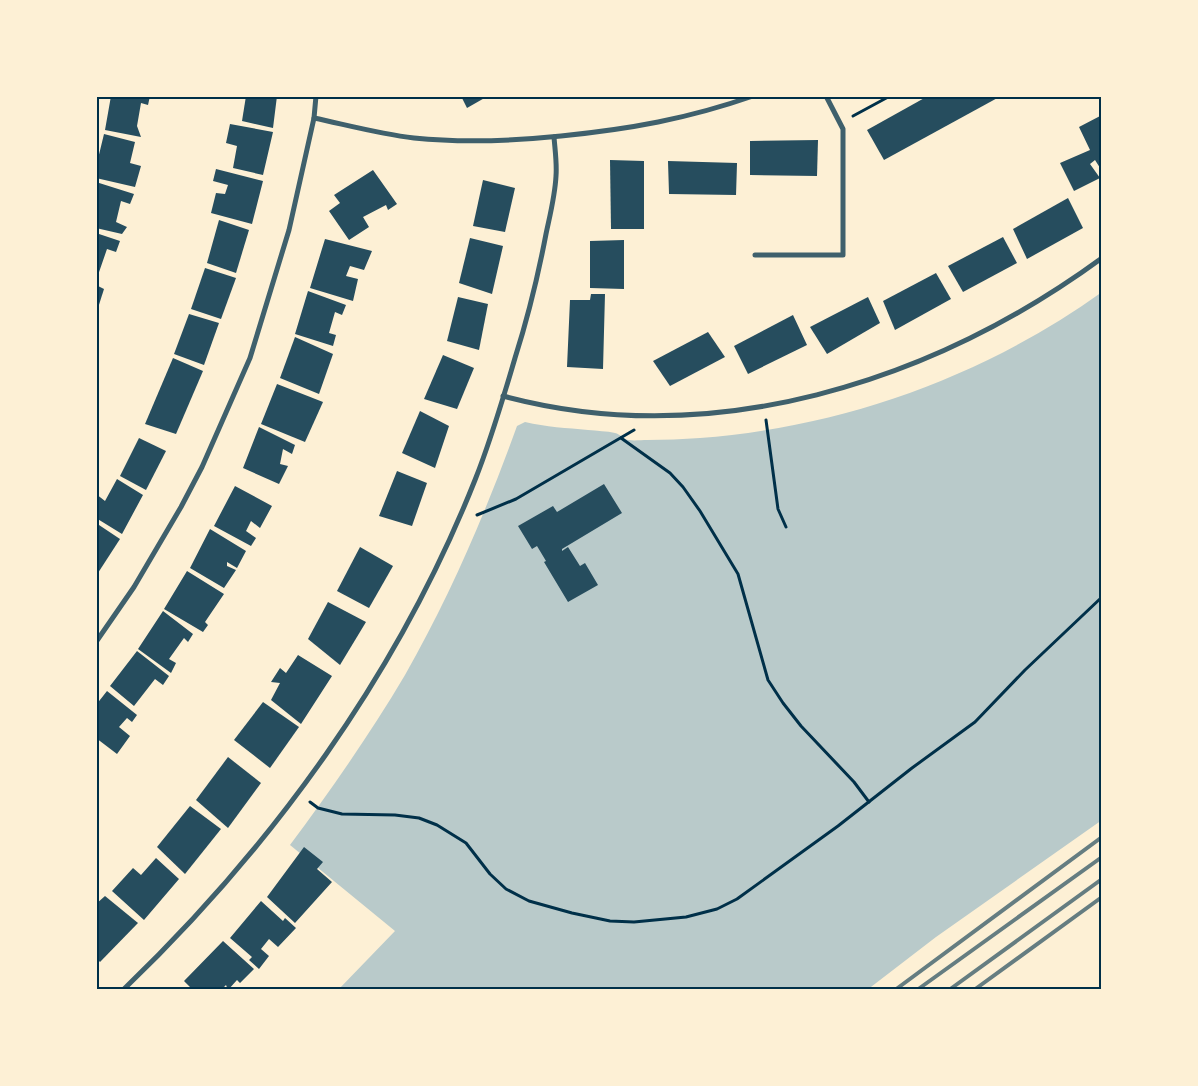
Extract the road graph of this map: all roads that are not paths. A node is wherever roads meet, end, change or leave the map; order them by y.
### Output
1 (316, 96) edge
2 (753, 96) edge
3 (826, 96) edge
4 (314, 118) junction
5 (554, 137) junction
6 (755, 254) dead end
7 (1102, 258) edge
8 (503, 396) junction
9 (96, 642) edge
10 (123, 990) edge

1 - 4 street
2 - 5 street
3 - 6 street
4 - 5 street
4 - 9 street
5 - 8 street
7 - 8 street
8 - 10 street

